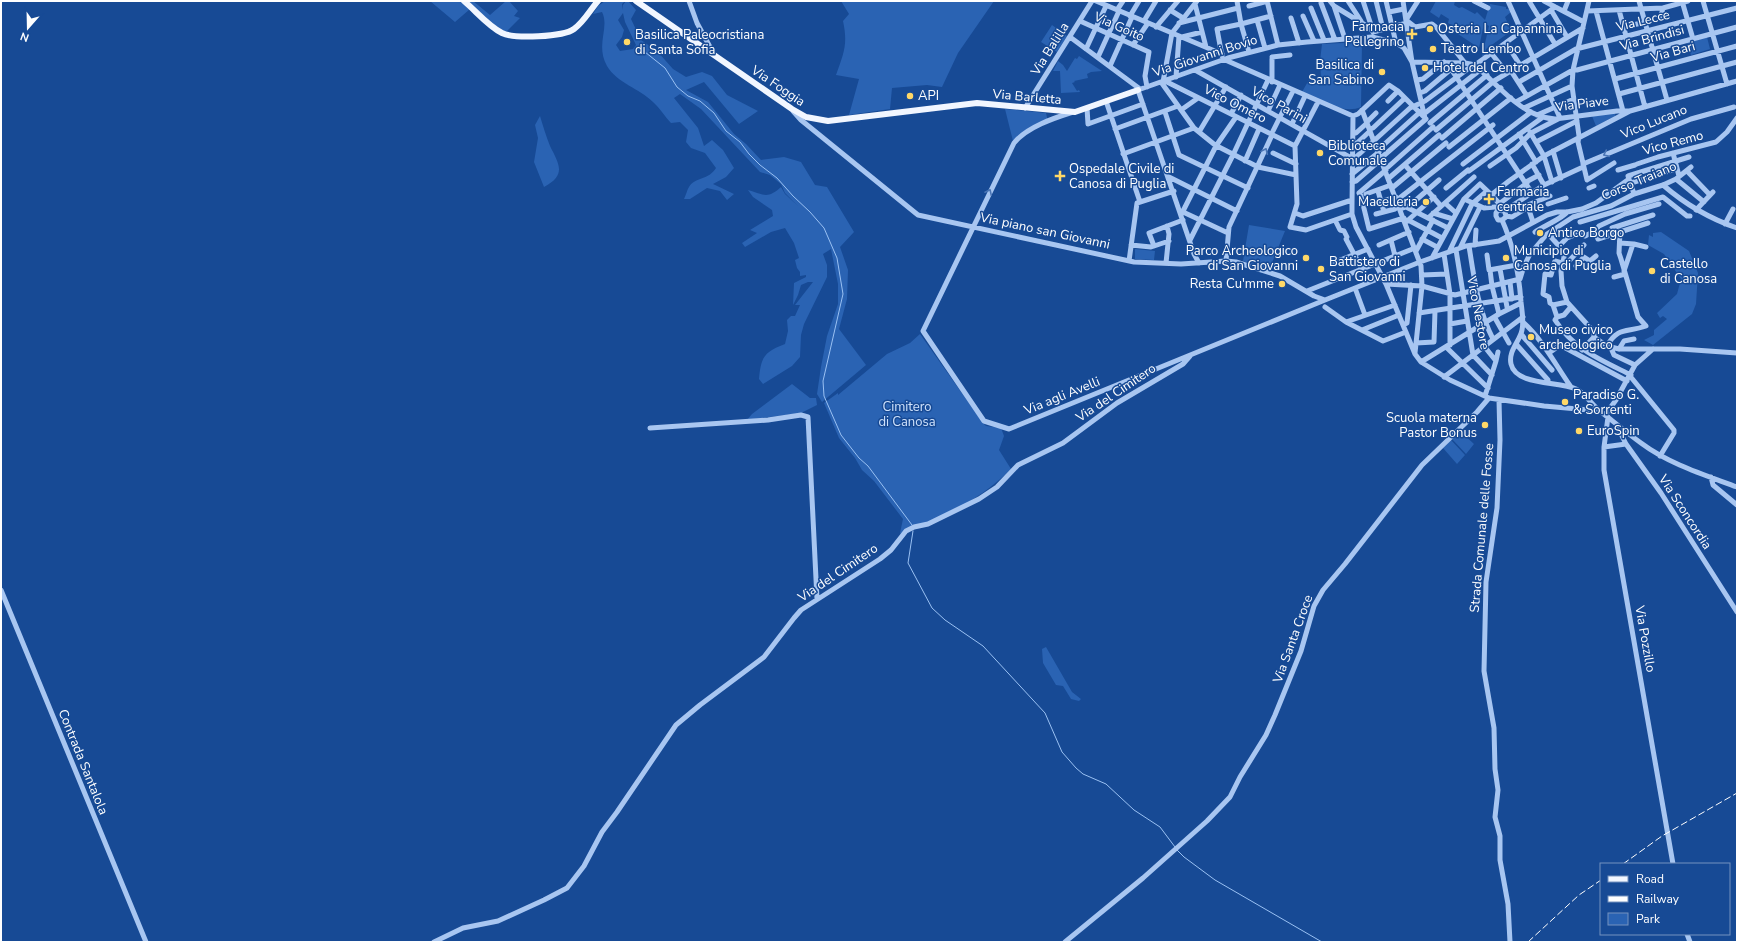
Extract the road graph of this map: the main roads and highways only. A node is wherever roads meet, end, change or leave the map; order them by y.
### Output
1 (464, 1) edge
2 (598, 1) edge
3 (636, 1) edge
4 (1139, 90) road end
5 (977, 103) joint
6 (1075, 112) joint

1 - 2 main road
3 - 5 main road, Via Foggia
4 - 6 main road, Via Giovanni Bovio
5 - 6 main road, Via Barletta

